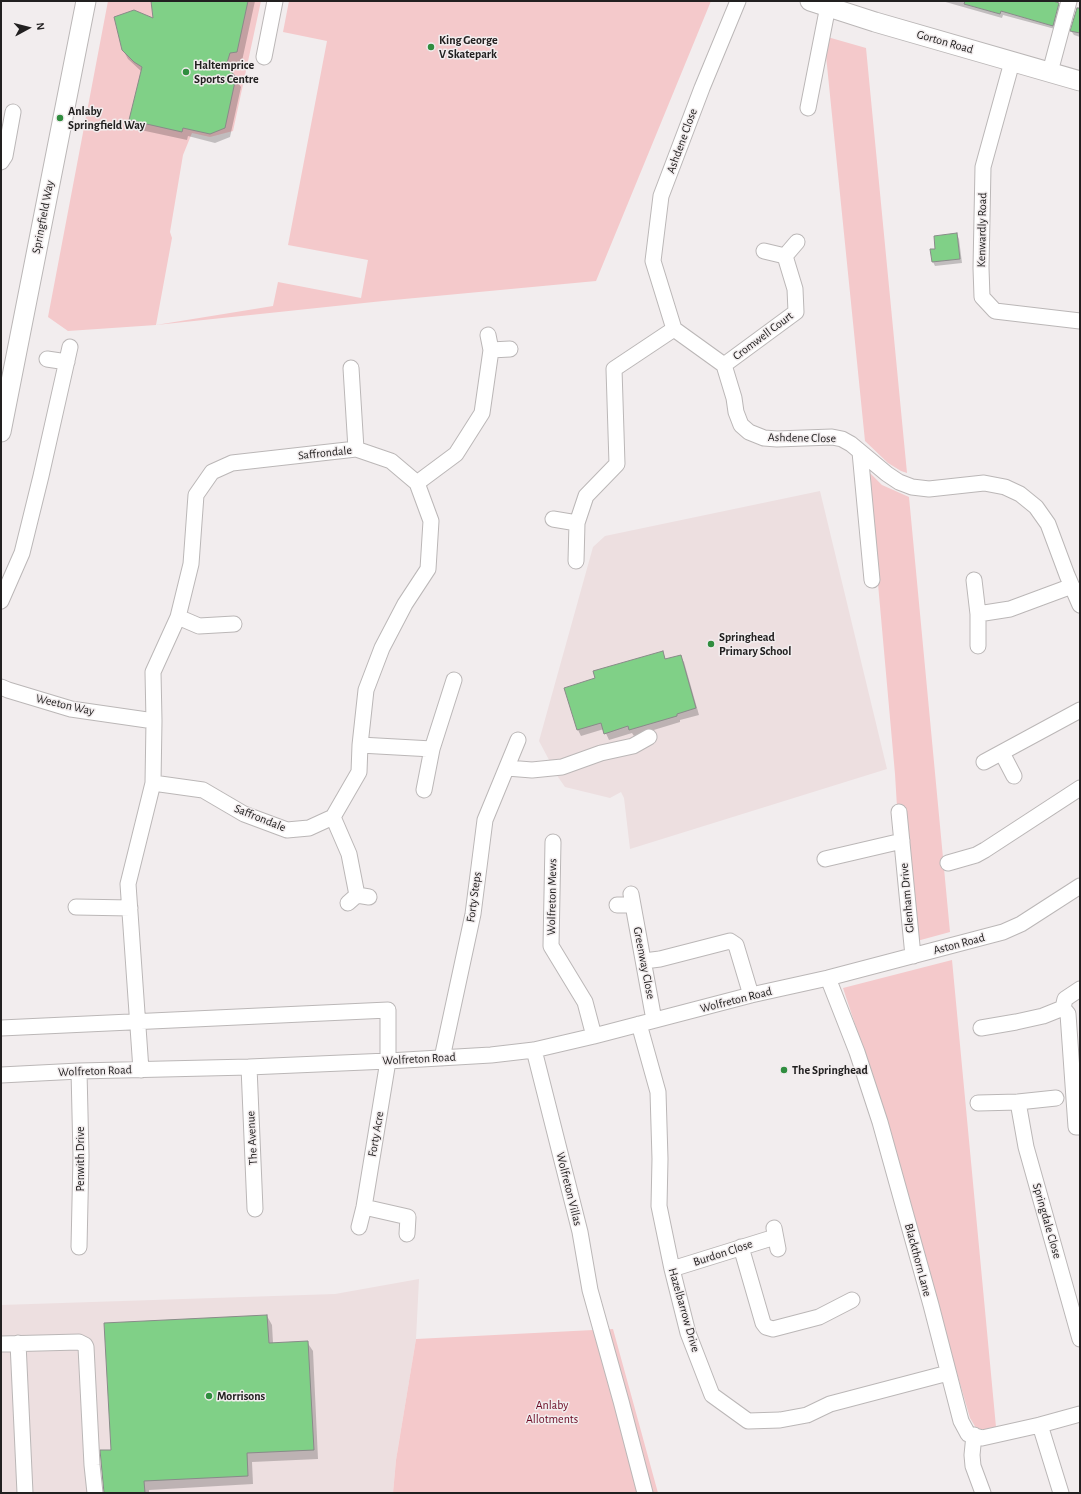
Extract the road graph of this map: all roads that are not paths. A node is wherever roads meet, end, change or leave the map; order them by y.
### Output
1 (86, 1) edge
2 (275, 1) edge
3 (738, 1) edge
4 (1069, 1) edge
5 (819, 4) edge
6 (264, 57) dead end
7 (1012, 62) junction
8 (1050, 72) junction
9 (1080, 81) edge
10 (808, 108) dead end
11 (13, 112) dead end
12 (1, 162) edge
13 (796, 242) dead end
14 (764, 251) dead end
15 (785, 256) junction
16 (1080, 322) edge
17 (674, 329) junction
18 (488, 335) dead end
19 (70, 348) dead end
20 (510, 349) dead end
21 (491, 350) junction
22 (47, 359) dead end
23 (67, 362) junction
24 (352, 365) dead end
25 (724, 365) junction
26 (1, 432) edge
27 (356, 449) junction
28 (860, 452) junction
29 (417, 483) junction
30 (553, 520) dead end
31 (577, 523) junction
32 (576, 561) dead end
33 (872, 580) dead end
34 (974, 580) dead end
35 (1072, 586) junction
36 (1, 601) edge
37 (1080, 605) edge
38 (978, 614) junction
39 (178, 616) junction
40 (234, 624) dead end
41 (978, 646) dead end
42 (454, 680) dead end
43 (1, 687) edge
44 (1080, 710) edge
45 (154, 721) junction
46 (649, 737) dead end
47 (518, 740) dead end
48 (360, 745) junction
49 (432, 748) junction
50 (1002, 753) junction
51 (984, 762) dead end
52 (507, 768) junction
53 (1014, 776) dead end
54 (153, 783) junction
55 (1080, 788) edge
56 (424, 790) dead end
57 (899, 812) dead end
58 (333, 817) junction
59 (902, 841) junction
60 (553, 842) dead end
61 (825, 859) dead end
62 (948, 863) dead end
63 (1080, 886) edge
64 (358, 898) dead end
65 (618, 905) dead end
66 (76, 907) dead end
67 (130, 908) junction
68 (913, 956) junction
69 (644, 961) junction
70 (828, 978) junction
71 (1080, 989) edge
72 (751, 995) junction
73 (1063, 1008) junction
74 (654, 1020) junction
75 (138, 1021) junction
76 (639, 1024) junction
77 (1, 1028) edge
78 (981, 1028) dead end
79 (594, 1036) junction
80 (534, 1050) junction
81 (442, 1058) junction
82 (388, 1061) junction
83 (249, 1067) junction
84 (141, 1070) junction
85 (79, 1071) junction
86 (1, 1075) edge
87 (1056, 1098) dead end
88 (1018, 1102) junction
89 (978, 1103) dead end
90 (1080, 1127) edge
91 (364, 1207) junction
92 (255, 1209) dead end
93 (359, 1227) dead end
94 (407, 1234) dead end
95 (776, 1238) dead end
96 (79, 1247) dead end
97 (741, 1248) junction
98 (672, 1269) junction
99 (852, 1300) dead end
100 (1080, 1339) edge
101 (18, 1343) junction
102 (1, 1344) edge
103 (948, 1373) junction
104 (1080, 1414) edge
105 (1040, 1425) junction
106 (974, 1435) junction
107 (25, 1493) edge
108 (95, 1493) edge
109 (645, 1493) edge
110 (983, 1493) edge
111 (1061, 1493) edge

1 - 26 main road, Springfield Way
2 - 6 street
3 - 17 street, Ashdene Close
4 - 8 street
5 - 7 main road, Gorton Road
5 - 10 street
7 - 8 main road, Gorton Road
7 - 16 street, Kenwardly Road
8 - 9 main road, Gorton Road
11 - 12 street
13 - 15 street
14 - 15 street
15 - 25 street, Cromwell Court
17 - 25 street
17 - 31 street
18 - 21 street
19 - 23 street
20 - 21 street
21 - 29 street
22 - 23 street
23 - 36 street
24 - 27 street
25 - 28 street, Ashdene Close
27 - 29 street, Saffrondale
27 - 39 street, Saffrondale
28 - 33 street
28 - 35 street, Ashdene Close
29 - 48 street
30 - 31 street
31 - 32 street
34 - 38 street
35 - 37 street, Ashdene Close
35 - 38 street
38 - 41 street
39 - 40 street
39 - 45 street, Saffrondale
42 - 49 street
43 - 45 street, Weeton Way
44 - 50 street
45 - 54 street, Saffrondale
46 - 52 street
47 - 52 street, Forty Steps
48 - 49 street
48 - 58 street
49 - 56 street
50 - 51 street
50 - 53 street
52 - 81 street, Forty Steps
54 - 58 street, Saffrondale
54 - 67 street, Saffrondale
55 - 62 street
57 - 59 street, Glenham Drive
58 - 64 street
59 - 61 street
59 - 68 street, Glenham Drive
60 - 79 street, Wolfreton Mews
63 - 68 street, Aston Road
65 - 69 street, Greenway Close
66 - 67 street
67 - 75 street, Saffrondale
68 - 70 street, Aston Road
69 - 72 street
69 - 74 street, Greenway Close
70 - 72 street, Wolfreton Road
70 - 103 street, Blackthorn Lane
71 - 73 street
72 - 74 street, Wolfreton Road
73 - 78 street
73 - 90 street
74 - 76 street, Wolfreton Road
75 - 77 street
75 - 82 street, Forty Acre
75 - 84 street, Saffrondale
76 - 79 street, Wolfreton Road
76 - 98 street, Hazelbarrow Drive
79 - 80 street, Wolfreton Road
80 - 81 street, Wolfreton Road
80 - 109 street, Wolfreton Villas
81 - 82 street, Wolfreton Road
82 - 83 street, Wolfreton Road
82 - 91 street, Forty Acre
83 - 84 street, Wolfreton Road
83 - 92 street, The Avenue
84 - 85 street, Wolfreton Road
85 - 86 street, Wolfreton Road
85 - 96 street, Penwith Drive
87 - 88 street
88 - 89 street
88 - 100 street, Springdale Close
91 - 93 street, Forty Acre
91 - 94 street
95 - 97 street, Burdon Close
97 - 98 street, Burdon Close
97 - 99 street
98 - 103 street, Hazelbarrow Drive
101 - 102 street
101 - 107 street
101 - 108 street
103 - 106 street, Blackthorn Lane
104 - 105 street
105 - 106 street
105 - 111 street
106 - 110 street

